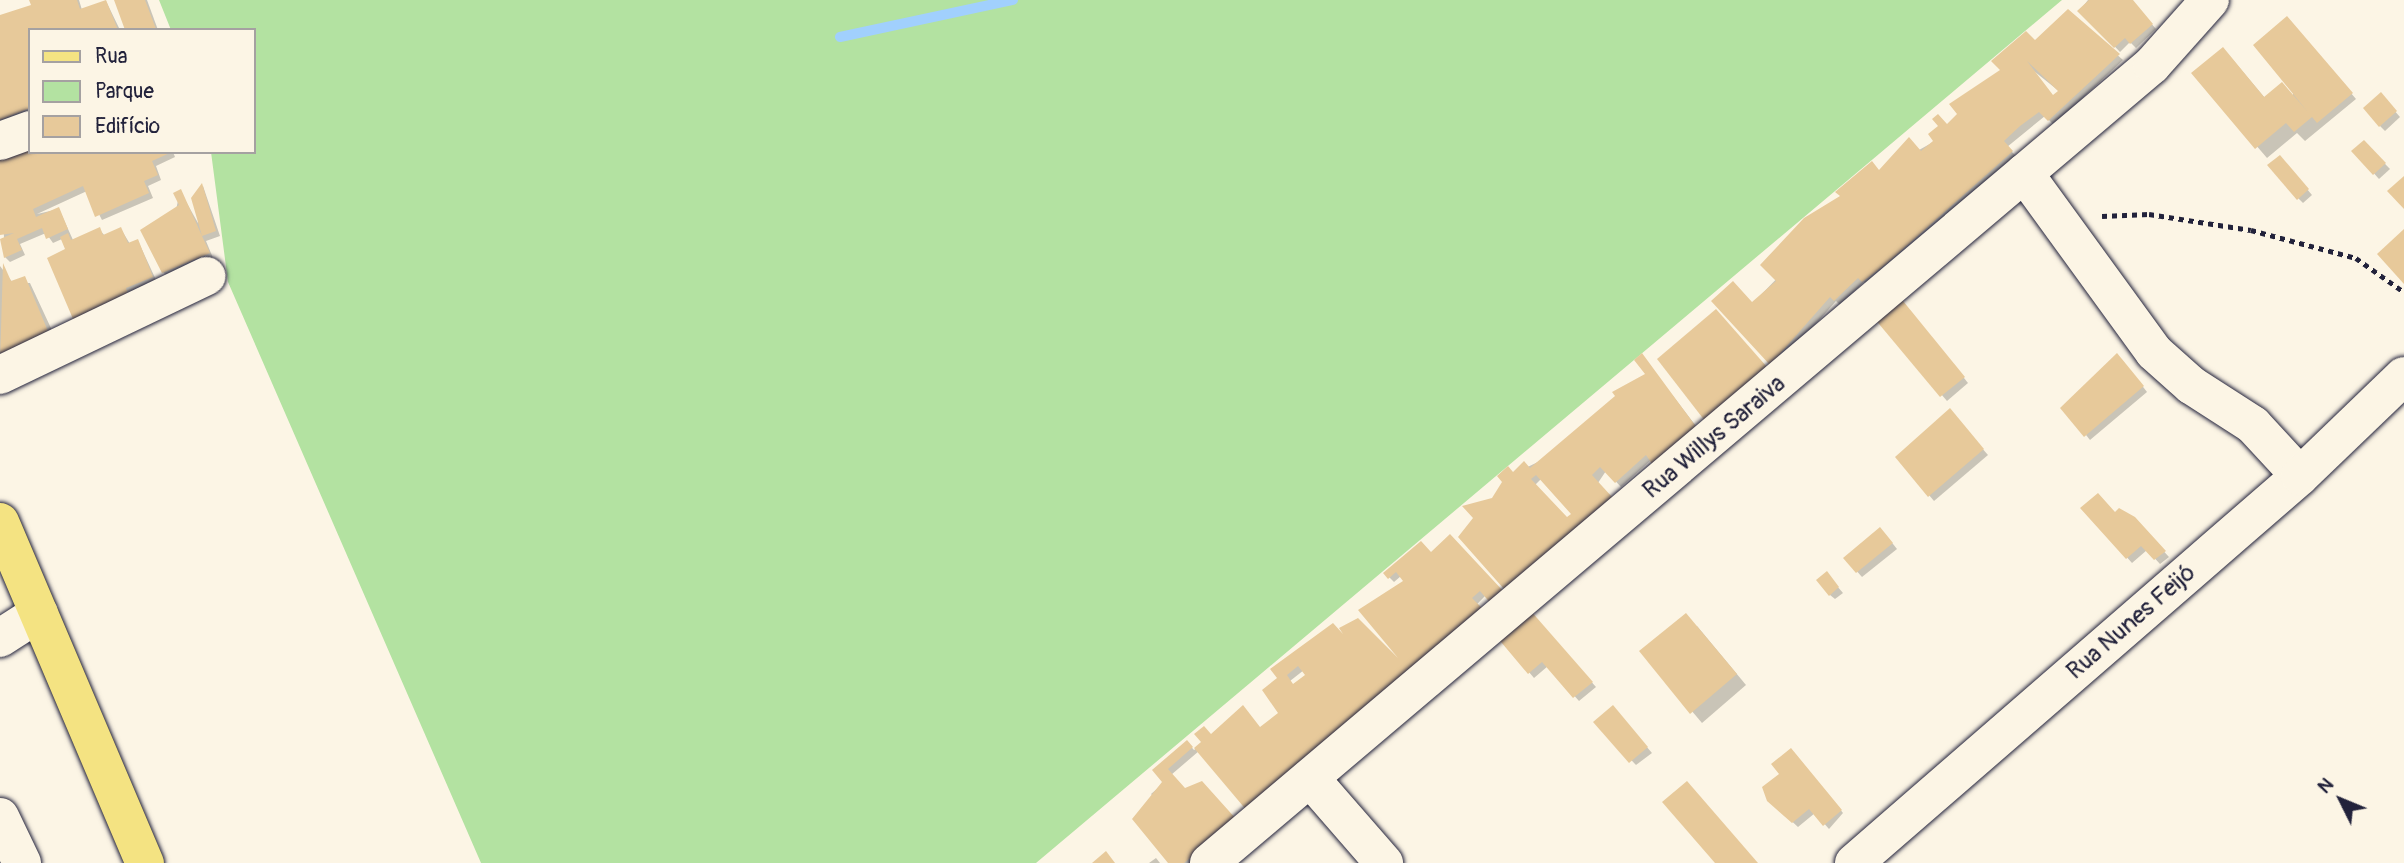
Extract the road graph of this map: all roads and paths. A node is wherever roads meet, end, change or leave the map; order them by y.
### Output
1 (2210, 0) edge
2 (28, 131) edge
3 (0, 141) edge
4 (2024, 173) junction
5 (2062, 218) junction
6 (207, 276) dead end
7 (2404, 292) edge
8 (0, 375) edge
9 (2404, 376) edge
10 (2300, 476) junction
11 (0, 522) edge
12 (39, 613) junction
13 (0, 638) edge
14 (1310, 778) junction
15 (0, 817) edge
16 (22, 863) edge
17 (145, 863) edge
18 (1209, 863) edge
19 (1384, 863) edge
20 (1854, 863) edge

1 - 4 street, Rua Willys Saraiva
2 - 3 street
4 - 5 street
4 - 14 street, Rua Willys Saraiva
5 - 7 path
5 - 10 street
6 - 8 street
9 - 10 street, Rua Nunes Feijó
10 - 20 street, Rua Nunes Feijó
11 - 12 main road
12 - 13 street
12 - 17 main road
14 - 18 street, Rua Willys Saraiva
14 - 19 street
15 - 16 street

